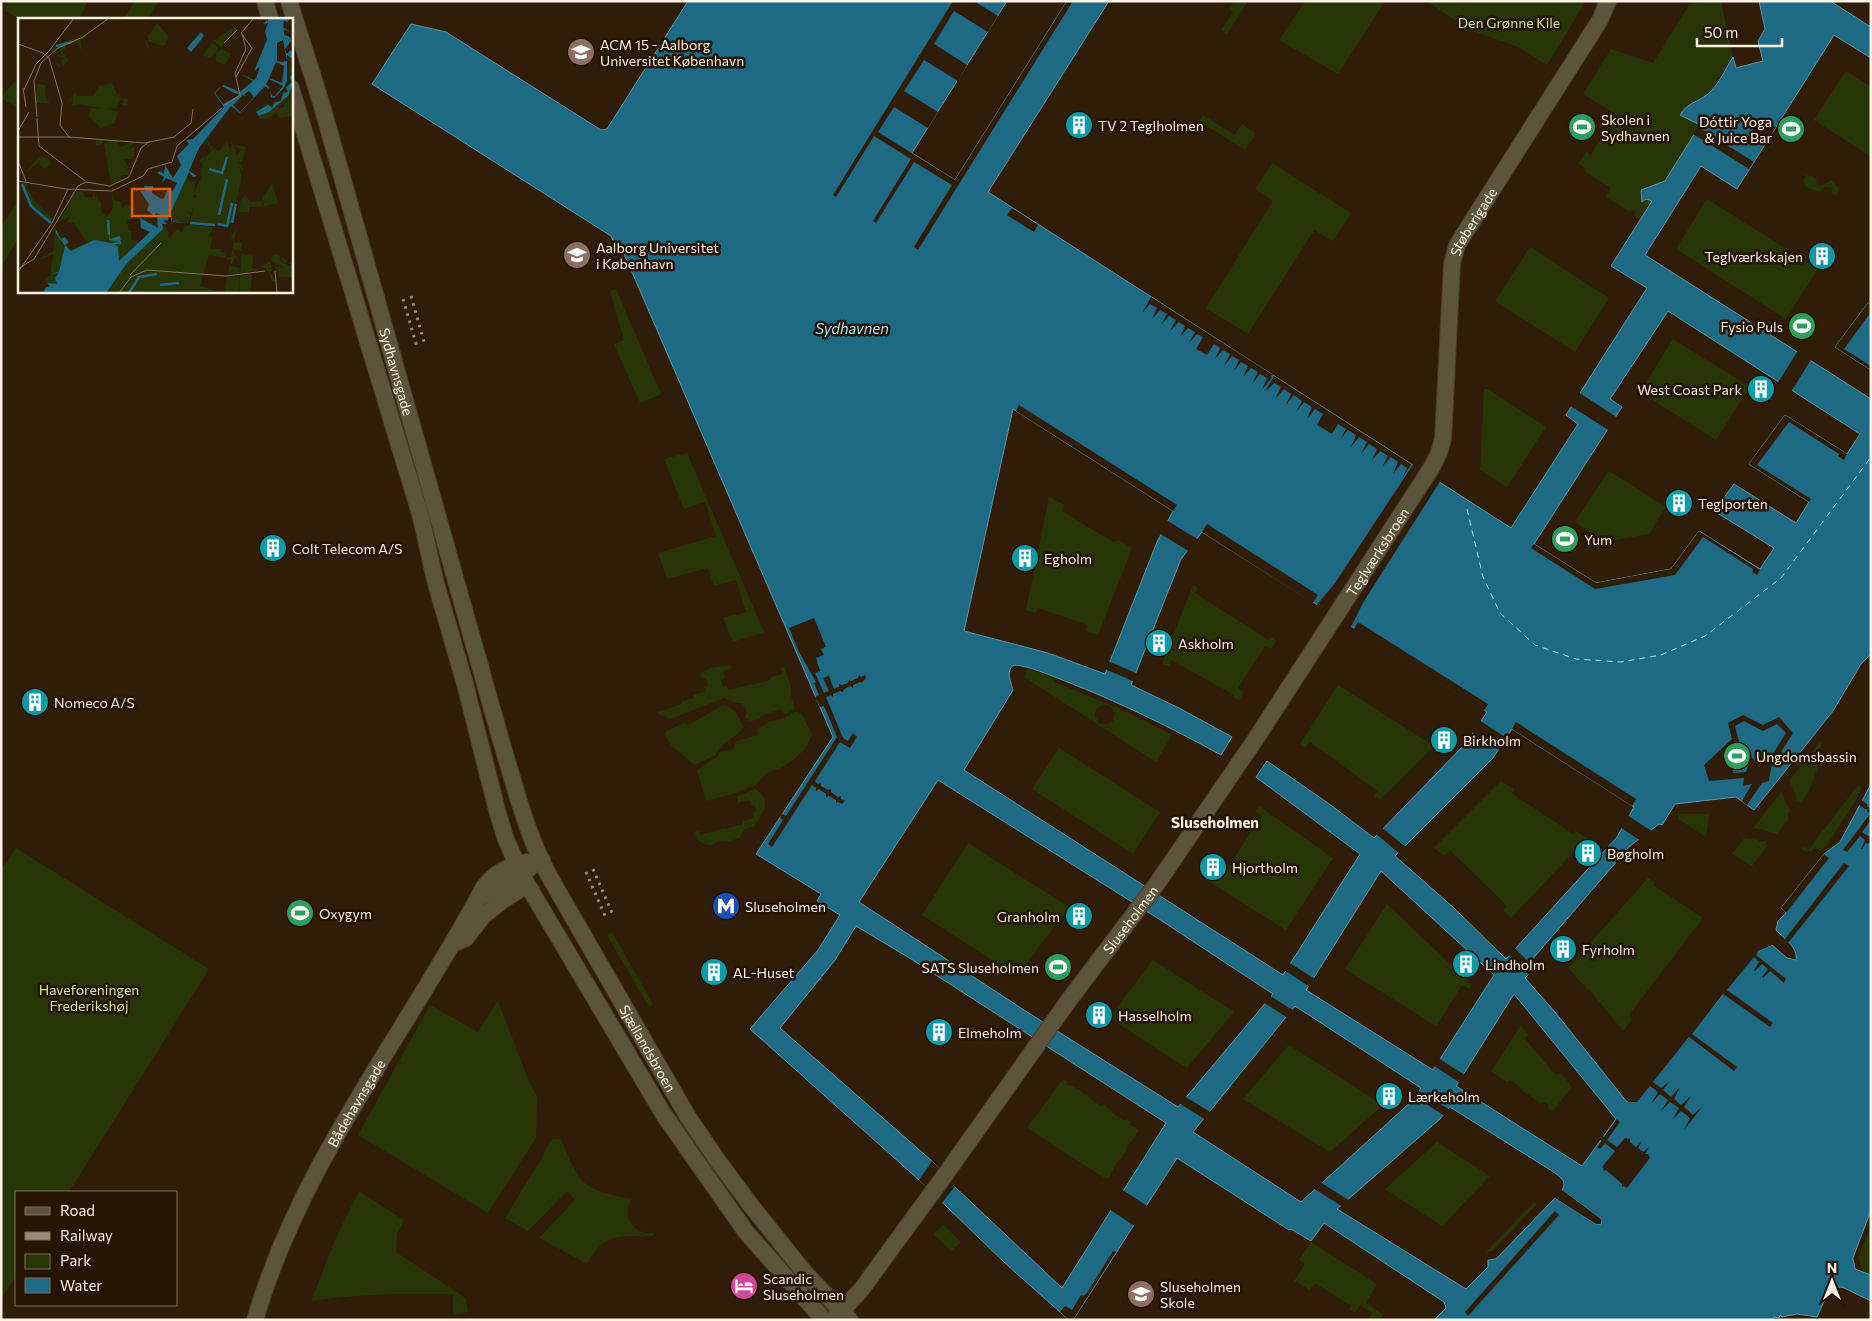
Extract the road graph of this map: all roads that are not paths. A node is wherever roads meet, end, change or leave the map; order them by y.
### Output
1 (265, 1) edge
2 (289, 1) edge
3 (1608, 1) edge
4 (270, 18) edge
5 (292, 91) edge
6 (1429, 471) joint
7 (1329, 626) joint
8 (502, 744) junction
9 (483, 754) junction
10 (542, 860) junction
11 (519, 869) junction
12 (531, 890) junction
13 (450, 945) junction
14 (258, 1312) edge
15 (841, 1317) edge
16 (824, 1320) edge

1 - 4 street
2 - 8 street, Sydhavnsgade
3 - 6 street, Støberigade
5 - 9 street, Sydhavnsgade
6 - 7 street, Teglværksbroen
7 - 15 street, Sluseholmen
8 - 9 street
8 - 10 street, Sjællandsbroen
9 - 11 street, Sjællandsbroen
10 - 11 street, Bådehavnsgade
10 - 15 street, Sjællandsbroen
11 - 12 street, Sjællandsbroen
11 - 13 street, Bådehavnsgade
12 - 13 street
12 - 16 street, Sjællandsbroen
13 - 14 street, Bådehavnsgade

